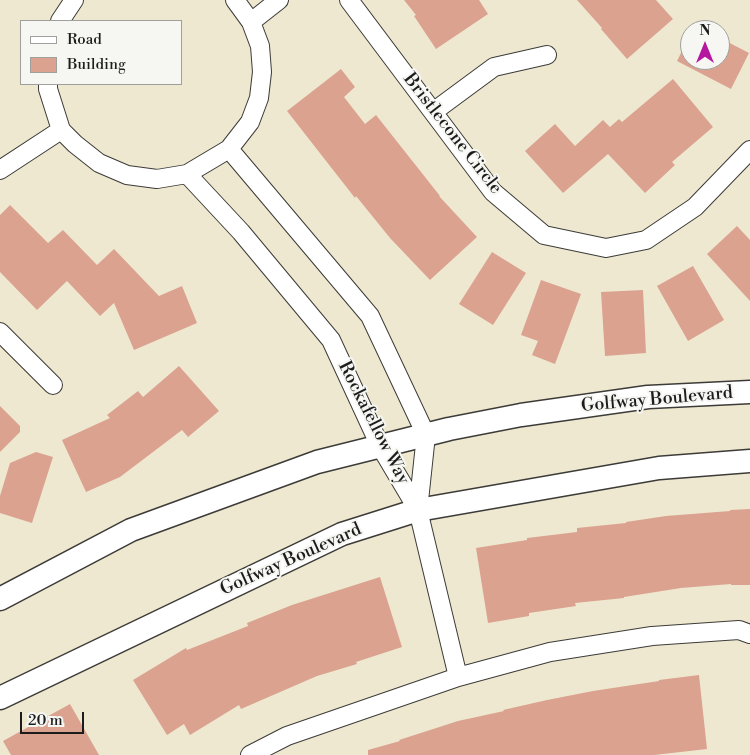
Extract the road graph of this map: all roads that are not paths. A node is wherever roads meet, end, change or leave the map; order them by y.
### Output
1 (74, 0) edge
2 (235, 0) edge
3 (279, 0) edge
4 (349, 0) edge
5 (61, 20) edge
6 (251, 22) junction
7 (547, 55) dead end
8 (48, 85) edge
9 (433, 112) junction
10 (61, 130) junction
11 (229, 149) junction
12 (750, 150) edge
13 (0, 170) edge
14 (188, 174) junction
15 (0, 332) edge
16 (53, 385) dead end
17 (750, 392) edge
18 (426, 435) junction
19 (380, 446) junction
20 (750, 461) edge
21 (418, 510) junction
22 (0, 599) edge
23 (750, 634) edge
24 (458, 677) junction
25 (0, 698) edge
26 (250, 755) edge

1 - 5 street
2 - 6 street
3 - 6 street
4 - 9 street, Bristlecone Circle
6 - 11 street
7 - 9 street
8 - 10 street
9 - 12 street, Bristlecone Circle
10 - 13 street
10 - 14 street
11 - 14 street
11 - 18 street
14 - 19 street, Rockafellow Way
15 - 16 street
17 - 18 street, Golfway Boulevard
18 - 19 street, Golfway Boulevard
18 - 21 street, Rockafellow Way
19 - 21 street, Rockafellow Way
19 - 22 street, Golfway Boulevard
20 - 21 street, Golfway Boulevard
21 - 24 street
21 - 25 street, Golfway Boulevard
23 - 24 street
24 - 26 street

